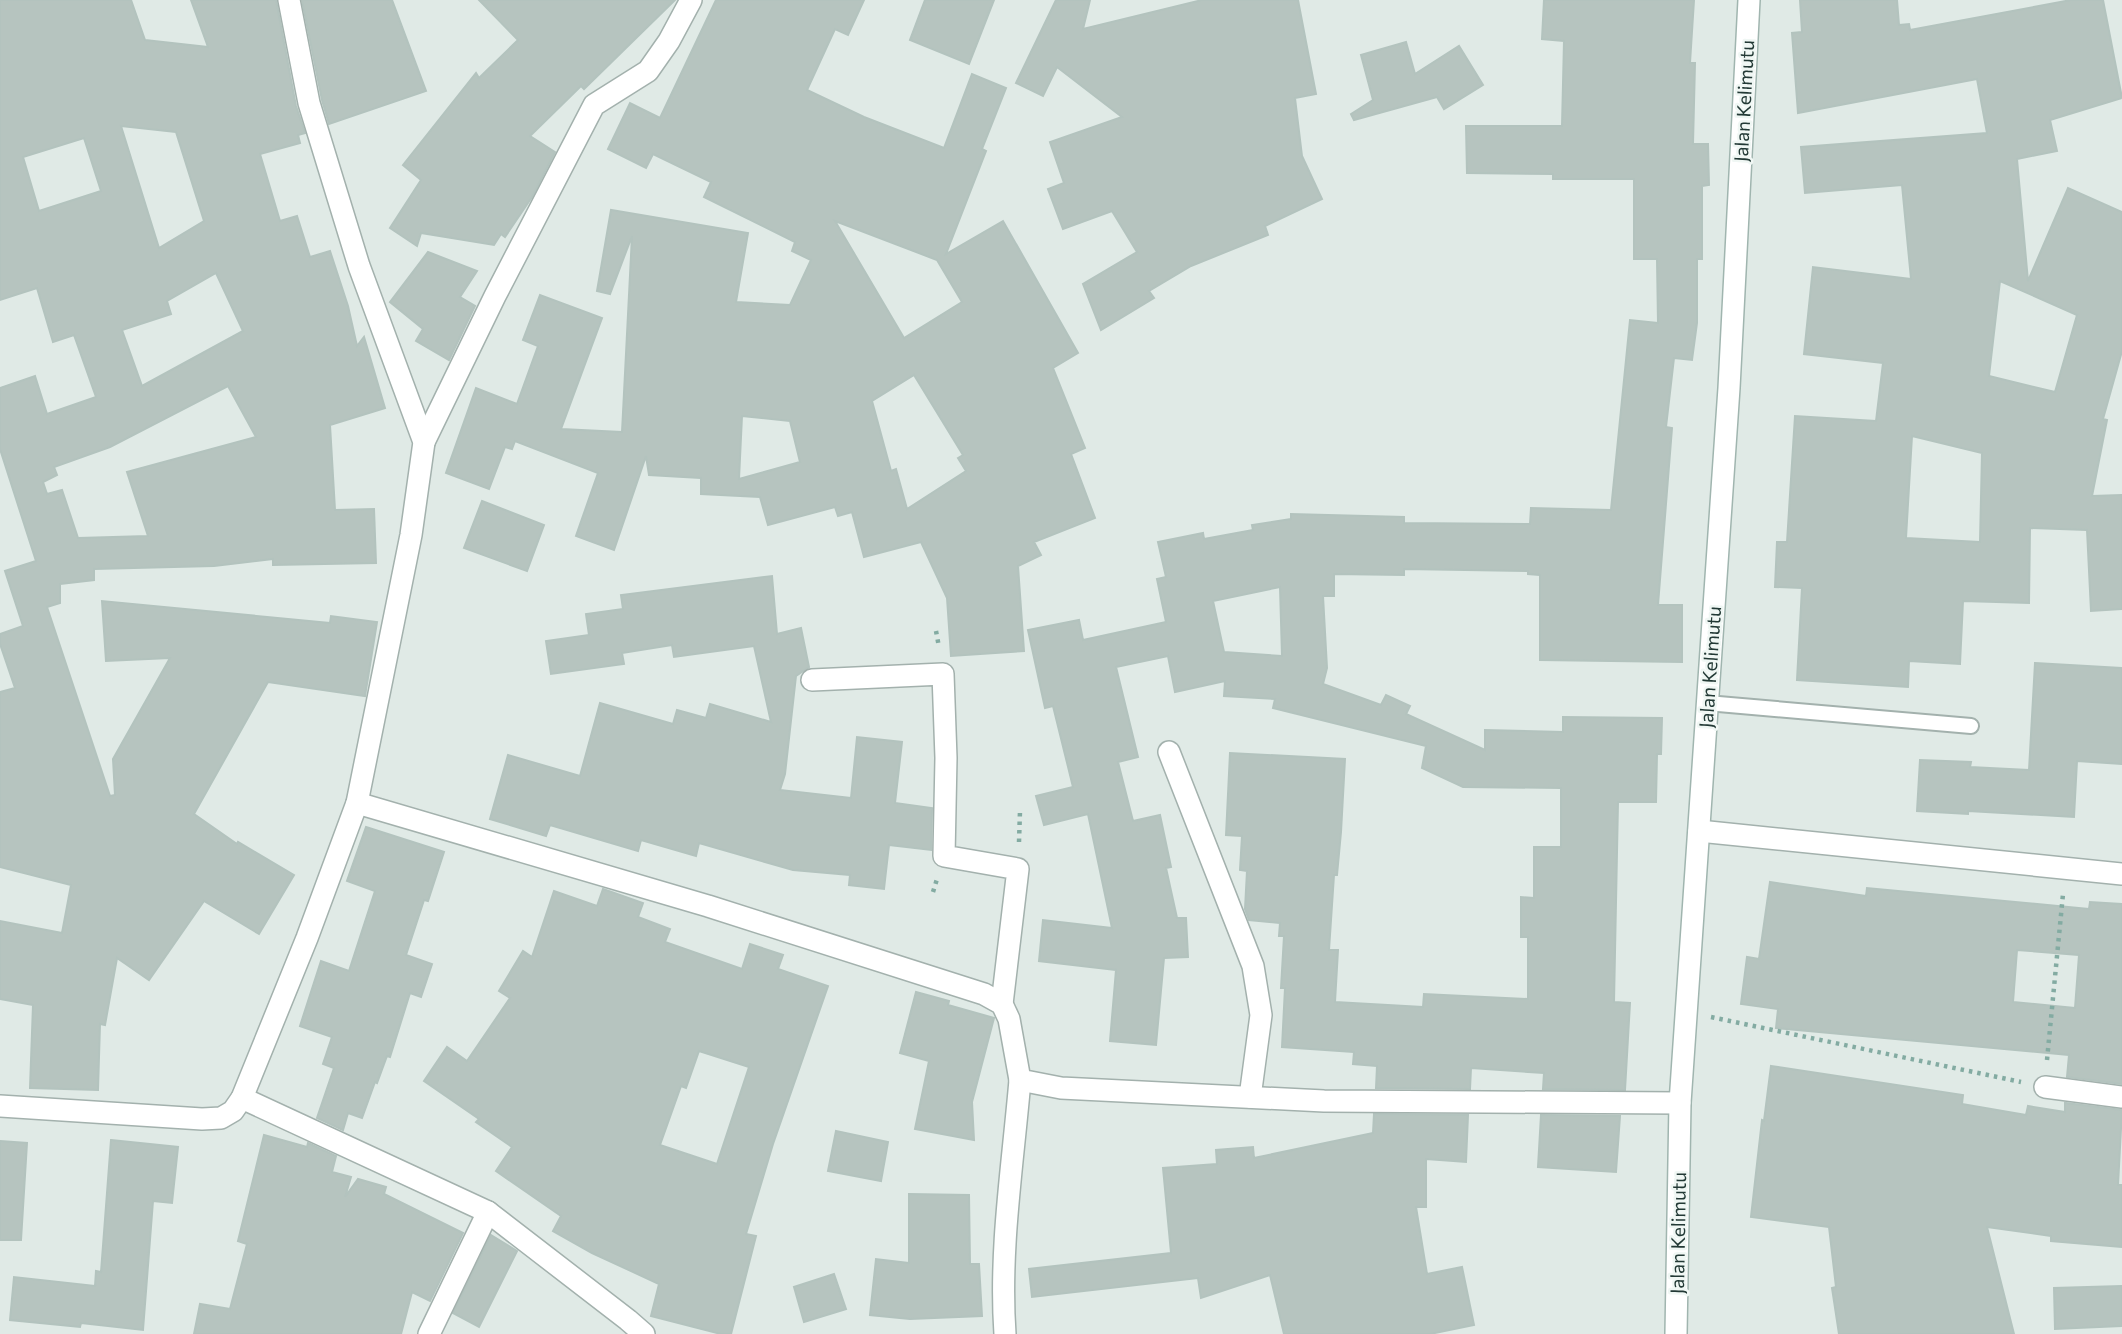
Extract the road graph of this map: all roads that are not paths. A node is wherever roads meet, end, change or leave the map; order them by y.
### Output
1 (289, 0) edge
2 (691, 0) edge
3 (1749, 0) edge
4 (424, 442) junction
5 (812, 680) dead end
6 (1707, 704) junction
7 (1971, 726) dead end
8 (1169, 752) dead end
9 (357, 803) junction
10 (1699, 831) junction
11 (2122, 874) edge
12 (1002, 1004) junction
13 (1020, 1080) junction
14 (2045, 1087) road end
15 (1250, 1097) junction
16 (2122, 1097) edge
17 (242, 1098) junction
18 (1680, 1103) junction
19 (0, 1106) edge
20 (488, 1212) junction
21 (429, 1334) edge
22 (643, 1334) edge
23 (1005, 1334) edge
24 (1676, 1334) edge

1 - 4 street
2 - 4 street
3 - 6 street, Jalan Kelimutu
4 - 9 street
5 - 12 street
6 - 7 lane
6 - 10 street, Jalan Kelimutu
8 - 15 street
9 - 12 street
9 - 17 street
10 - 11 street
10 - 18 street, Jalan Kelimutu
12 - 13 street
13 - 15 street
13 - 23 street
14 - 16 street
15 - 18 street
17 - 19 street
17 - 20 street
18 - 24 street, Jalan Kelimutu
20 - 21 street
20 - 22 street

